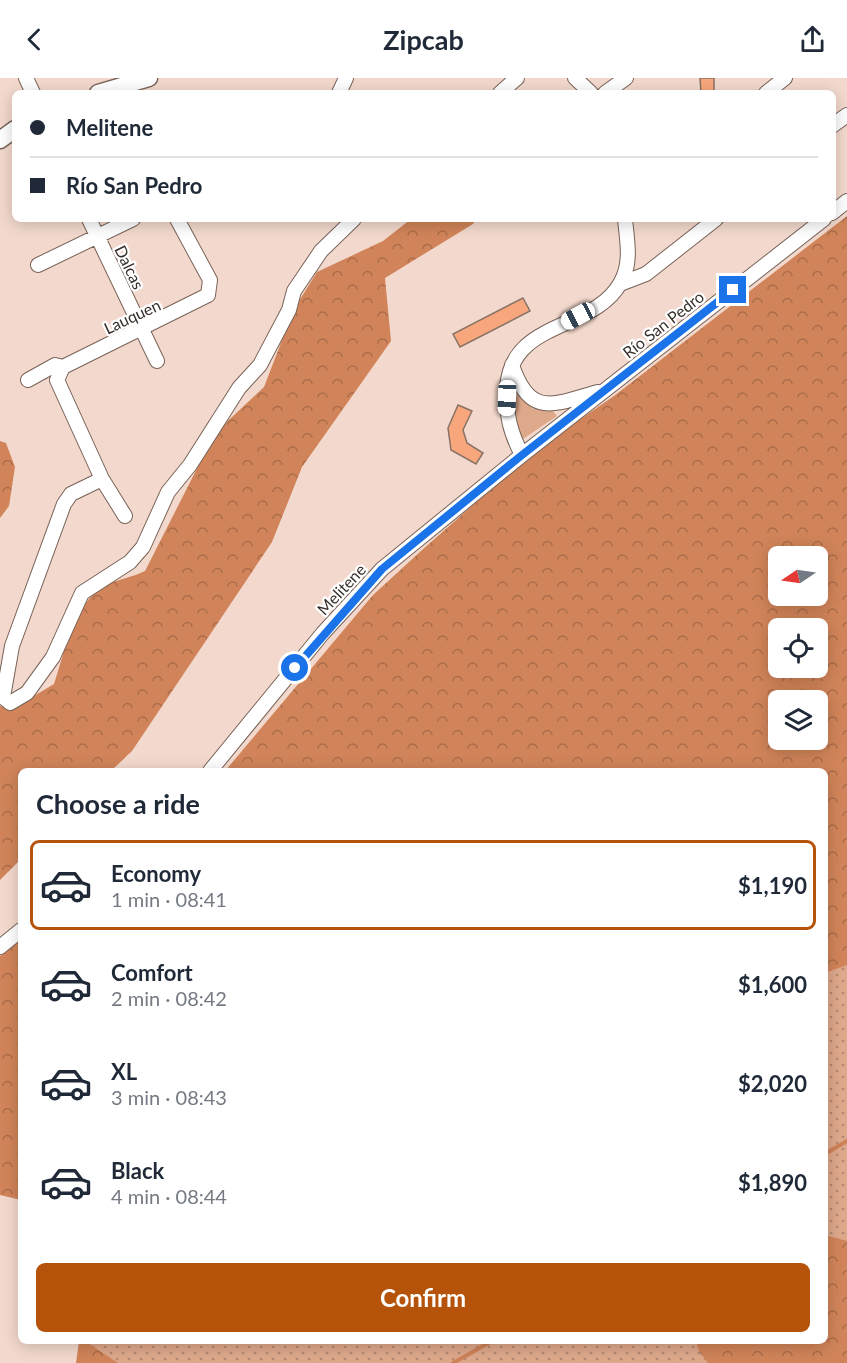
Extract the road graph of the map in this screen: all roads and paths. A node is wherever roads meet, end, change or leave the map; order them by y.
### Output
1 (148, 78) edge
2 (517, 78) edge
3 (575, 78) edge
4 (626, 78) edge
5 (785, 78) edge
6 (108, 90) edge
7 (503, 90) edge
8 (588, 90) edge
9 (609, 90) edge
10 (770, 90) edge
11 (90, 222) edge
12 (127, 222) edge
13 (179, 222) edge
14 (351, 222) edge
15 (625, 222) edge
16 (712, 222) edge
17 (820, 222) edge
18 (97, 237) junction
19 (38, 265) dead end
20 (620, 284) junction
21 (142, 330) junction
22 (157, 361) dead end
23 (512, 365) junction
24 (63, 367) junction
25 (28, 380) dead end
26 (605, 390) junction
27 (522, 455) junction
28 (102, 479) junction
29 (125, 516) dead end
30 (212, 768) edge
31 (18, 932) edge
32 (0, 947) edge

1 - 6 street
2 - 7 street
3 - 8 street
4 - 9 street
5 - 10 street
11 - 18 street, Dalcas
12 - 18 street
13 - 21 street, Lauquen
14 - 28 street
15 - 20 street
16 - 20 street
17 - 26 street, Río San Pedro
18 - 19 street
18 - 21 street, Dalcas
20 - 23 street
21 - 22 street, Dalcas
21 - 24 street, Lauquen
23 - 26 street
23 - 27 street
24 - 25 street, Lauquen
24 - 28 street
26 - 27 street, Río San Pedro
27 - 30 street, Melitene
28 - 29 street
31 - 32 street

